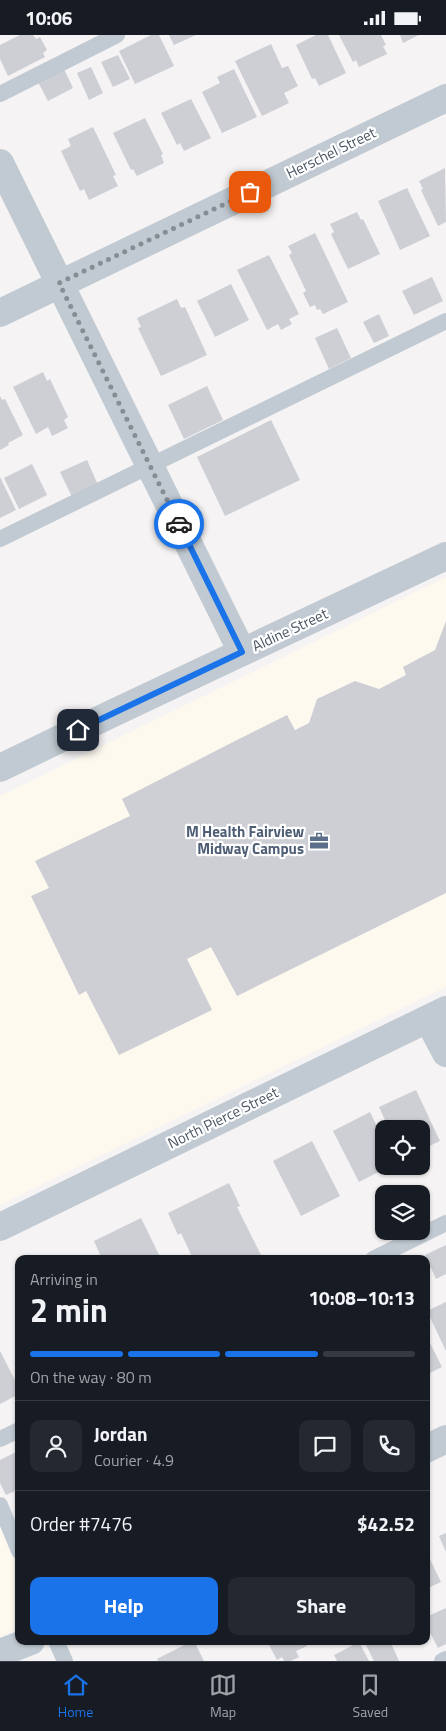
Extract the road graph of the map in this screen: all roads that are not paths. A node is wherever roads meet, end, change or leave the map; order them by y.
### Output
1 (117, 35) edge
2 (0, 93) edge
3 (446, 98) edge
4 (0, 163) edge
5 (59, 283) junction
6 (0, 313) edge
7 (446, 321) edge
8 (149, 466) junction
9 (0, 539) edge
10 (446, 556) edge
11 (242, 652) junction
12 (0, 768) edge
13 (437, 1014) edge
14 (446, 1053) edge
15 (446, 1223) edge
16 (0, 1227) edge
17 (381, 1255) edge
18 (15, 1431) edge
19 (0, 1439) edge
20 (446, 1439) edge
21 (430, 1447) edge
22 (0, 1505) edge
23 (15, 1541) edge
24 (20, 1645) edge
25 (58, 1645) edge
26 (0, 1653) edge
27 (446, 1659) edge
28 (65, 1661) edge
29 (442, 1661) edge

1 - 2 lane
3 - 5 street, Herschel Street
4 - 5 street
5 - 6 street, Herschel Street
5 - 8 street
7 - 8 lane
8 - 9 lane
8 - 11 street
10 - 11 street, Aldine Street
11 - 12 street, Aldine Street
13 - 14 street
13 - 16 street, North Pierce Street
15 - 17 lane
18 - 19 lane
20 - 21 street
22 - 23 lane
24 - 26 street
25 - 28 lane
27 - 29 lane

